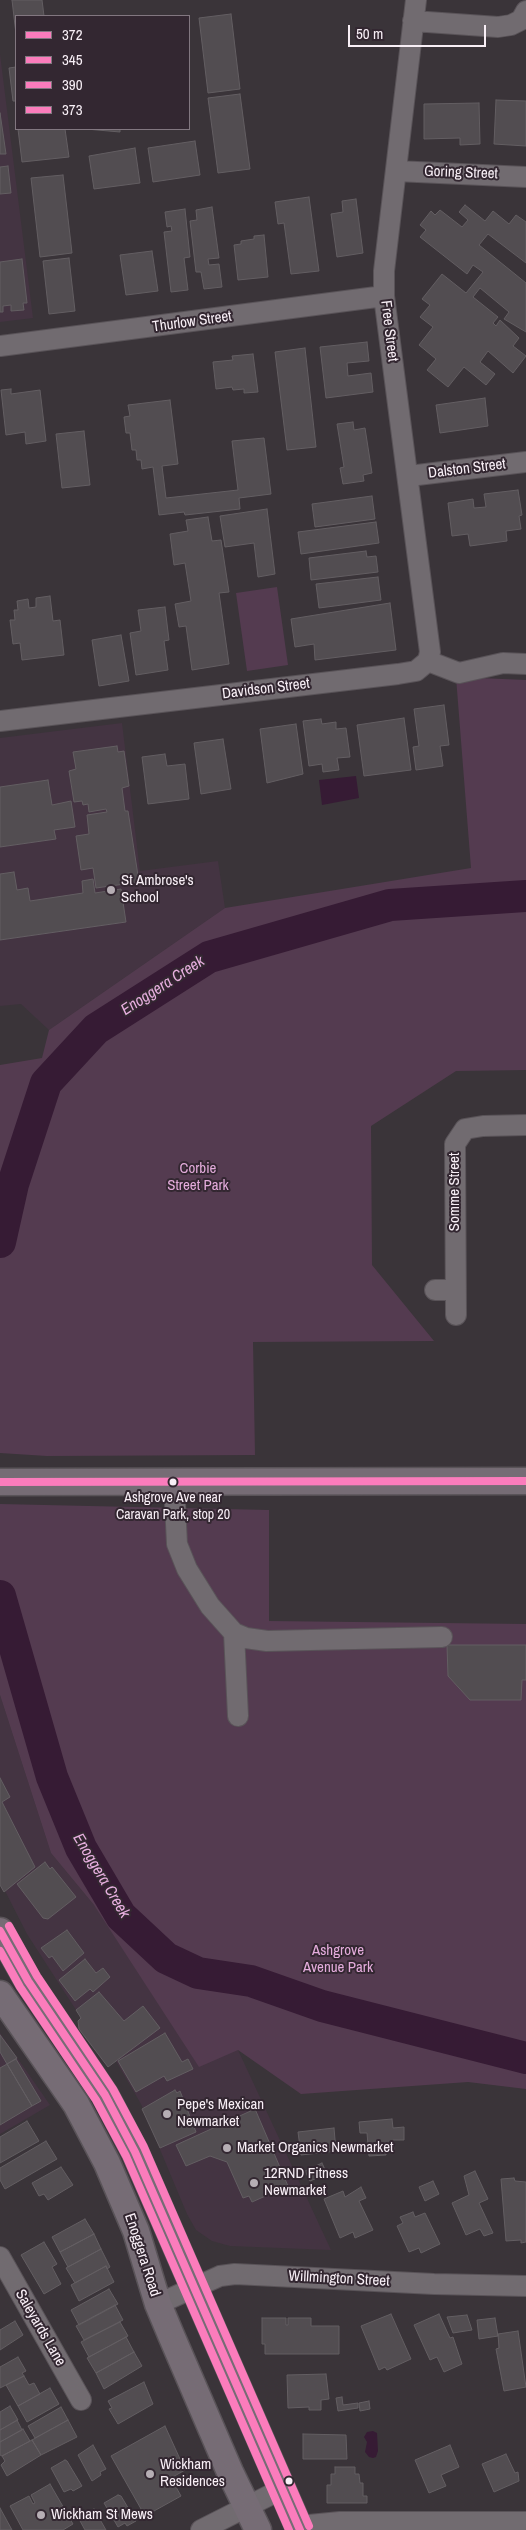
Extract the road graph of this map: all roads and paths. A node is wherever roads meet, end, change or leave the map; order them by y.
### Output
1 (416, 0) edge
2 (525, 0) edge
3 (526, 4) edge
4 (526, 11) edge
5 (413, 21) junction
6 (396, 171) junction
7 (526, 177) edge
8 (384, 296) junction
9 (0, 346) edge
10 (526, 462) edge
11 (408, 476) junction
12 (428, 662) junction
13 (526, 664) edge
14 (0, 721) edge
15 (526, 1125) edge
16 (435, 1290) dead end
17 (455, 1290) junction
18 (456, 1315) dead end
19 (526, 1481) edge
20 (0, 1482) edge
21 (174, 1483) junction
22 (234, 1634) junction
23 (442, 1637) dead end
24 (238, 1716) dead end
25 (0, 1931) edge
26 (0, 1994) edge
27 (0, 2257) edge
28 (526, 2286) edge
29 (194, 2288) junction
30 (158, 2304) junction
31 (81, 2400) dead end
32 (282, 2489) junction
33 (247, 2506) junction
34 (526, 2522) edge
35 (299, 2528) edge
36 (201, 2530) edge
37 (258, 2530) edge

1 - 5 street, Free Street
2 - 3 street
4 - 5 street
5 - 6 street, Free Street
6 - 7 street, Goring Street
6 - 8 street, Free Street
8 - 9 street, Thurlow Street
8 - 11 street, Free Street
10 - 11 street, Dalston Street
11 - 12 street, Free Street
12 - 13 street
12 - 14 street, Davidson Street
15 - 17 street, Somme Street
16 - 17 street
17 - 18 street, Somme Street
19 - 21 main road
20 - 21 main road
21 - 22 street
22 - 23 street
22 - 24 street
25 - 29 main road, Enoggera Road
26 - 30 main road, Enoggera Road
27 - 31 street, Saleyards Lane
28 - 29 street, Willmington Street
29 - 30 street, Willmington Street
29 - 32 main road, Enoggera Road
30 - 33 main road, Enoggera Road
32 - 33 street
32 - 35 main road, Enoggera Road
33 - 36 street
33 - 37 main road, Enoggera Road
34 - 35 street

